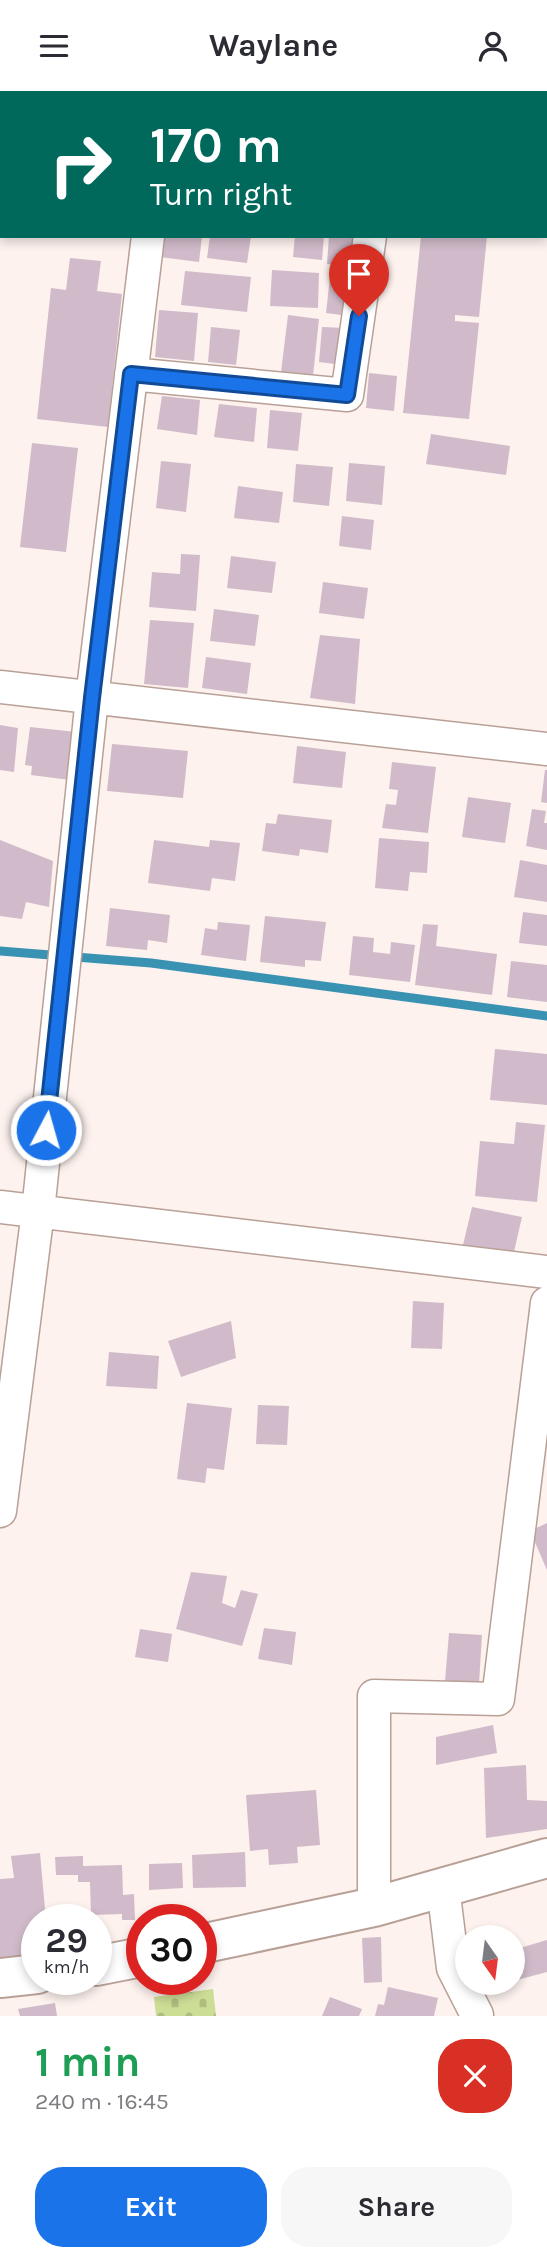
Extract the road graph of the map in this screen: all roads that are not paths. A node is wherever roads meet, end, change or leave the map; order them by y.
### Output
1 (148, 238) edge
2 (370, 238) edge
3 (131, 374) junction
4 (0, 687) edge
5 (92, 698) junction
6 (547, 749) edge
7 (0, 1207) edge
8 (38, 1211) junction
9 (547, 1272) edge
10 (547, 1303) edge
11 (2, 1475) edge
12 (0, 1511) edge
13 (547, 1858) edge
14 (443, 1887) junction
15 (374, 1907) junction
16 (217, 1941) edge
17 (21, 1976) edge
18 (0, 1978) edge
19 (477, 2015) edge

1 - 3 street
2 - 3 street
3 - 5 street
4 - 5 street
5 - 6 street
5 - 8 street
7 - 8 street
8 - 9 street
8 - 11 street
10 - 15 street
11 - 12 street
13 - 14 street
14 - 15 street
14 - 19 street
15 - 16 street
17 - 18 street

